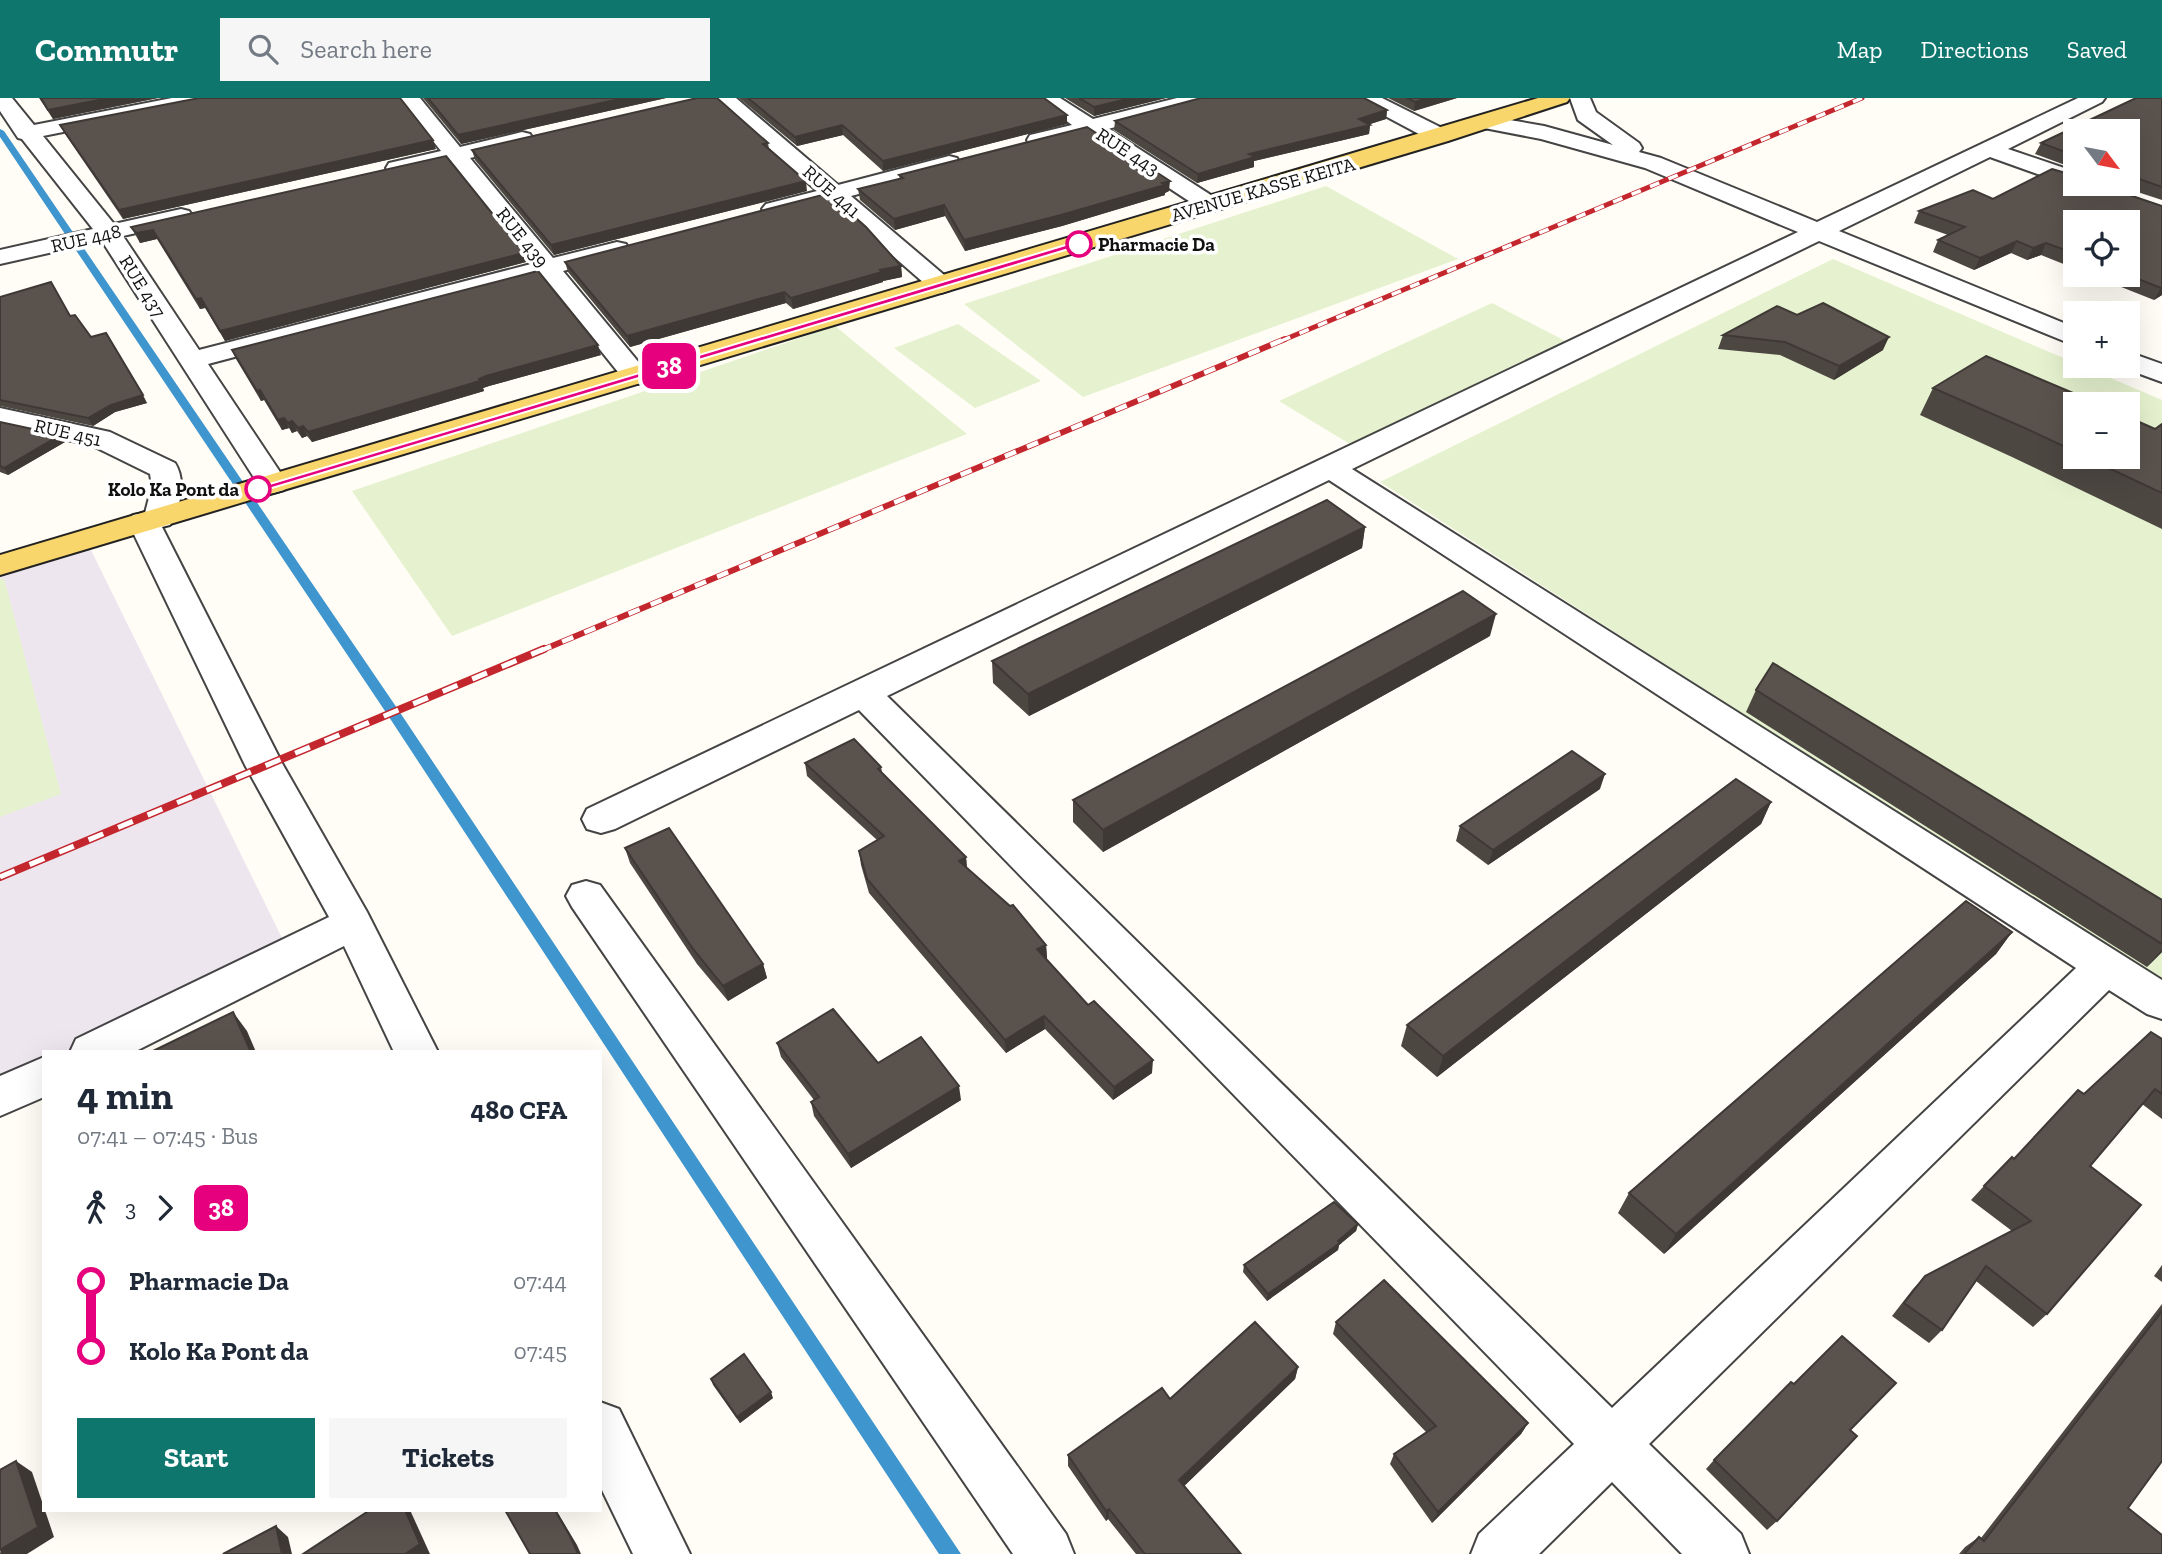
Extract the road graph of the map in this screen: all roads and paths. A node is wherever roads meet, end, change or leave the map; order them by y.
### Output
1 (1, 98) edge
2 (204, 98) edge
3 (409, 98) edge
4 (723, 98) edge
5 (1046, 98) edge
6 (1202, 98) edge
7 (1366, 98) edge
8 (1560, 98) edge
9 (1580, 98) edge
10 (2095, 98) edge
11 (1486, 122) junction
12 (1090, 127) junction
13 (26, 133) junction
14 (548, 134) edge
15 (1440, 136) junction
16 (1009, 148) edge
17 (1988, 149) junction
18 (455, 154) junction
19 (969, 158) edge
20 (1653, 163) junction
21 (375, 172) edge
22 (2063, 175) edge
23 (834, 193) junction
24 (1209, 204) junction
25 (202, 212) edge
26 (756, 213) edge
27 (1818, 231) junction
28 (109, 233) junction
29 (638, 244) edge
30 (0, 257) edge
31 (547, 267) junction
32 (941, 285) junction
33 (2063, 333) edge
34 (2162, 348) edge
35 (190, 360) junction
36 (2143, 366) edge
37 (636, 376) junction
38 (0, 417) edge
39 (1329, 467) junction
40 (263, 487) junction
41 (151, 520) junction
42 (0, 565) edge
43 (862, 692) junction
44 (601, 819) dead end
45 (586, 896) dead end
46 (353, 923) junction
47 (2106, 965) junction
48 (2162, 1002) edge
49 (96, 1050) edge
50 (415, 1050) edge
51 (42, 1077) edge
52 (0, 1097) edge
53 (602, 1432) edge
54 (1612, 1445) junction
55 (662, 1554) edge
56 (1046, 1554) edge
57 (1499, 1554) edge
58 (1721, 1554) edge

1 - 13 street, RUE 437
2 - 13 street
3 - 18 street, RUE 439
4 - 23 street, RUE 441
5 - 12 street, RUE 443
6 - 12 street
7 - 15 street
8 - 11 main road, AVENUE KASSE KEITA
9 - 20 street
10 - 17 street
11 - 15 main road, AVENUE KASSE KEITA
11 - 20 street
12 - 16 street
12 - 24 street, RUE 443
13 - 28 street, RUE 437
14 - 18 street
15 - 24 main road, AVENUE KASSE KEITA
17 - 22 street
17 - 27 street
18 - 21 street
18 - 31 street, RUE 439
19 - 23 street
20 - 27 street
23 - 26 street
23 - 32 street, RUE 441
24 - 32 main road, AVENUE KASSE KEITA
25 - 28 street, RUE 448
27 - 33 street
27 - 39 street
28 - 30 street, RUE 448
28 - 35 street, RUE 437
29 - 31 street
31 - 35 street
31 - 37 street, RUE 439
32 - 37 main road, AVENUE KASSE KEITA
34 - 36 street
35 - 40 street, RUE 437
37 - 40 main road, AVENUE KASSE KEITA
38 - 41 street, RUE 451
39 - 43 street
39 - 47 street
40 - 41 main road, AVENUE KASSE KEITA
41 - 42 main road, AVENUE KASSE KEITA
41 - 46 street
43 - 44 street
43 - 54 street
45 - 56 street
46 - 49 street
46 - 50 street
47 - 48 street
47 - 54 street
51 - 52 street
53 - 55 street
54 - 57 street
54 - 58 street

